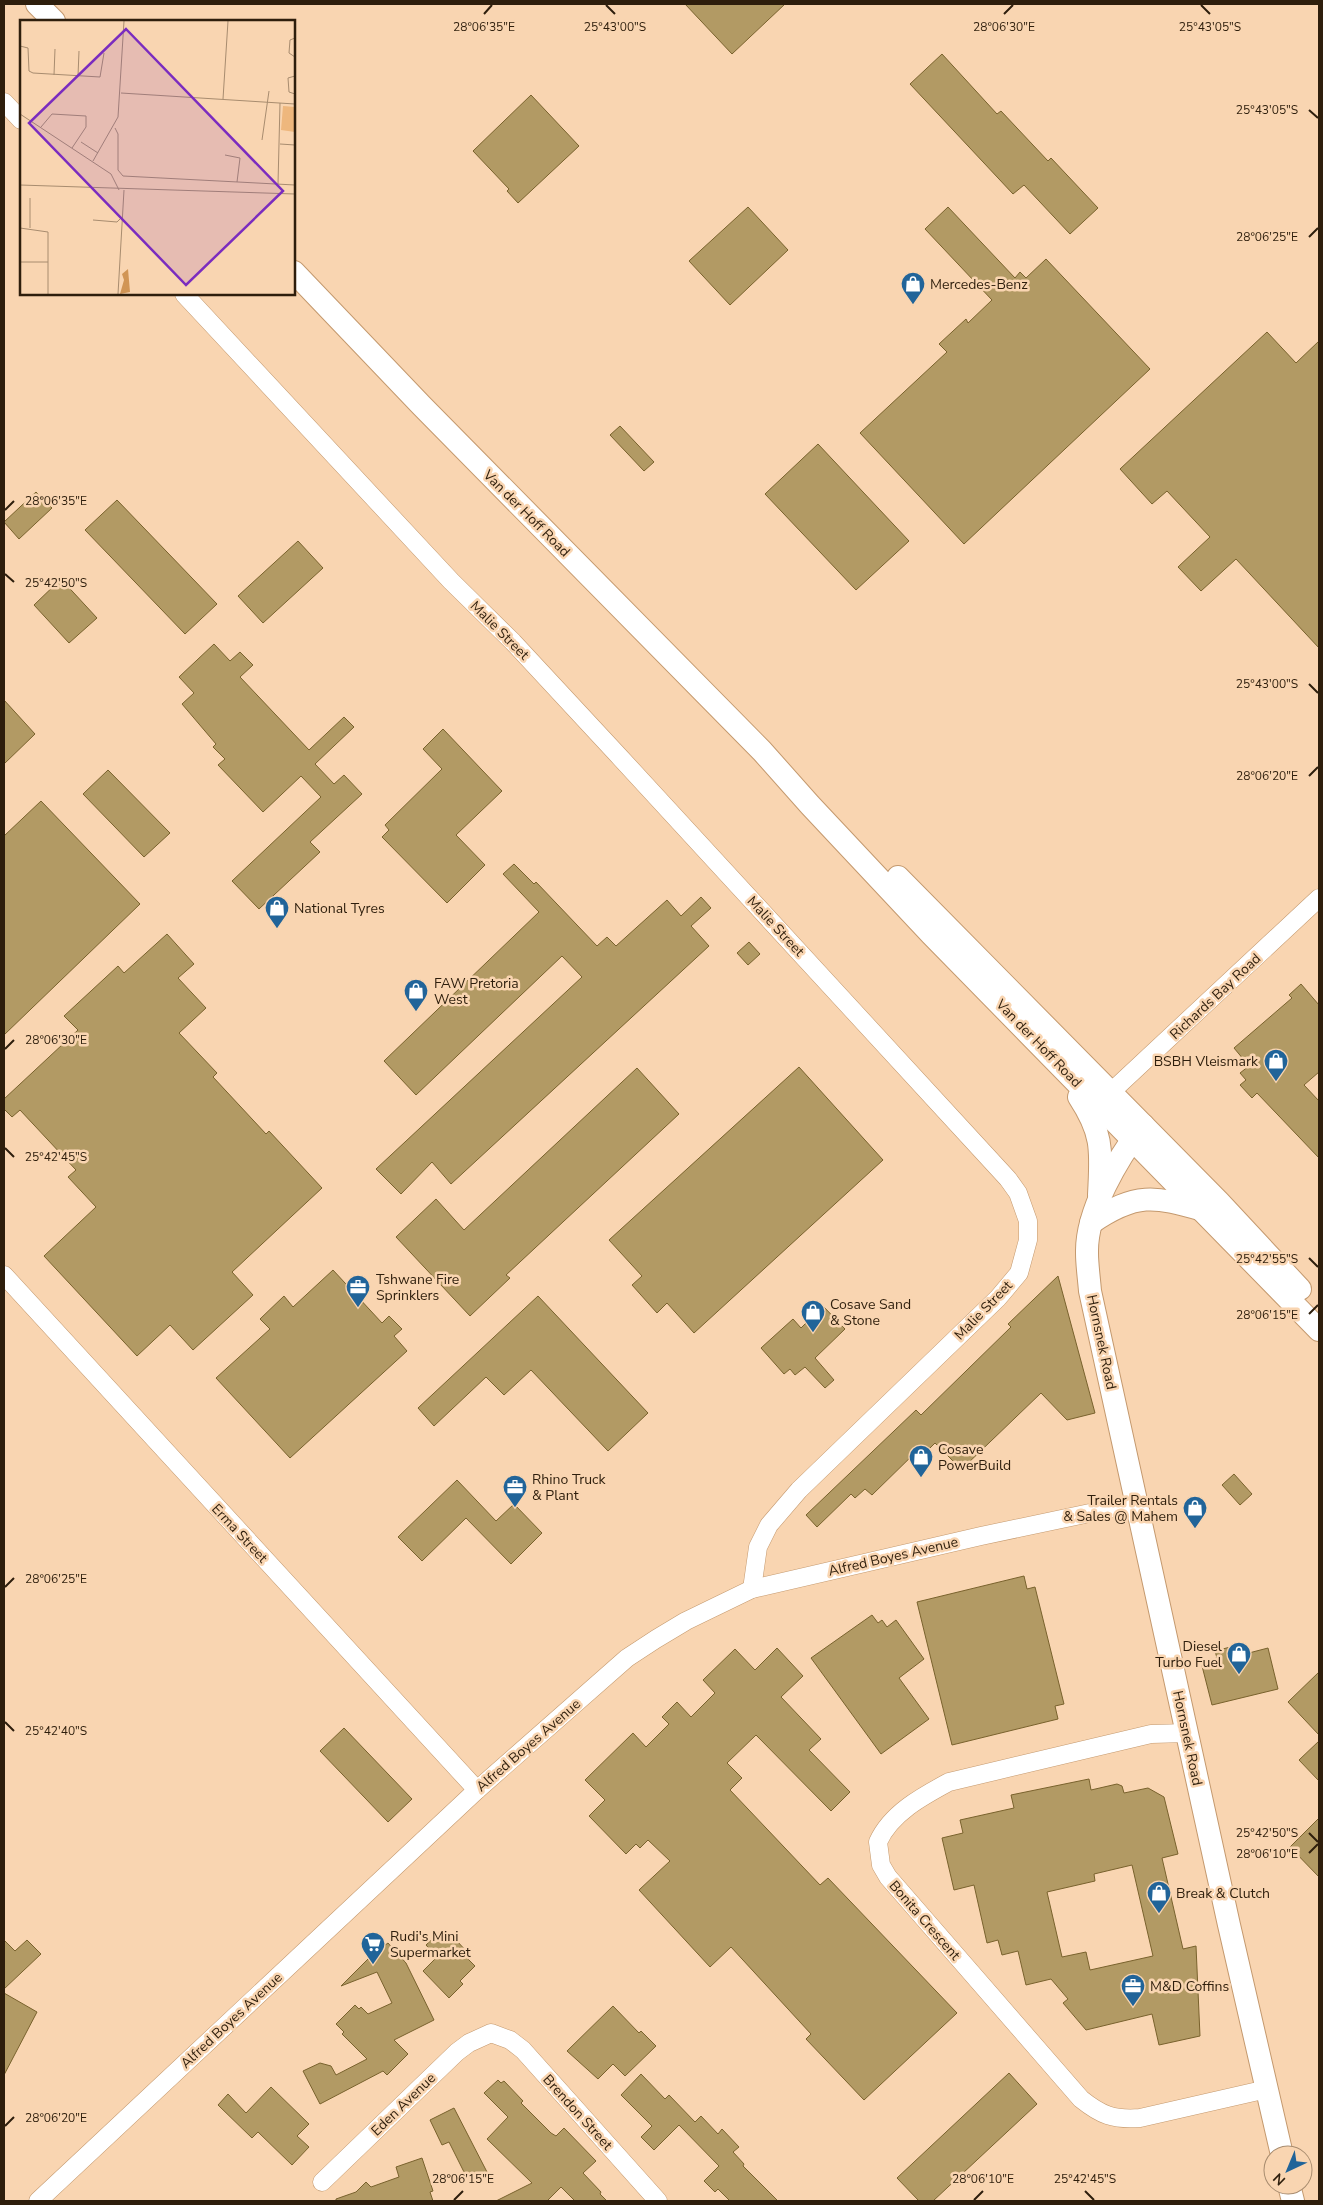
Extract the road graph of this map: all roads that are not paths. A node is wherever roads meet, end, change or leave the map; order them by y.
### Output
1 (37, 4) edge
2 (53, 20) edge
3 (4, 102) edge
4 (20, 119) edge
5 (295, 273) edge
6 (185, 295) edge
7 (762, 751) junction
8 (1319, 898) edge
9 (1035, 1038) junction
10 (1110, 1093) junction
11 (1137, 1132) junction
12 (1099, 1199) junction
13 (1204, 1210) junction
14 (1091, 1223) junction
15 (4, 1275) edge
16 (1319, 1310) edge
17 (1319, 1330) edge
18 (1137, 1503) junction
19 (752, 1590) junction
20 (1186, 1733) junction
21 (477, 1790) junction
22 (491, 2034) joint
23 (1266, 2089) junction
24 (1280, 2145) edge
25 (322, 2182) dead end
26 (38, 2201) edge
27 (658, 2201) edge

1 - 2 main road
3 - 4 street
5 - 7 main road, Van der Hoff Road
6 - 19 street, Malie Street
7 - 9 main road, Van der Hoff Road
7 - 10 main road, Van der Hoff Road
8 - 10 street, Richards Bay Road
9 - 11 main road, Van der Hoff Road
9 - 12 main road
10 - 11 main road, Van der Hoff Road
11 - 12 main road, Hornsnek Road
11 - 13 main road, Van der Hoff Road
11 - 16 main road, Van der Hoff Road
12 - 14 main road, Hornsnek Road
13 - 14 main road
13 - 17 main road, Van der Hoff Road
14 - 18 main road, Hornsnek Road
15 - 21 street, Erma Street
18 - 19 street, Alfred Boyes Avenue
18 - 20 main road, Hornsnek Road
19 - 21 street, Alfred Boyes Avenue
20 - 23 main road, Hornsnek Road
20 - 23 street, Bonita Crescent
21 - 26 street, Alfred Boyes Avenue
22 - 25 street, Eden Avenue
22 - 27 street, Brendon Street
23 - 24 main road, Hornsnek Road

